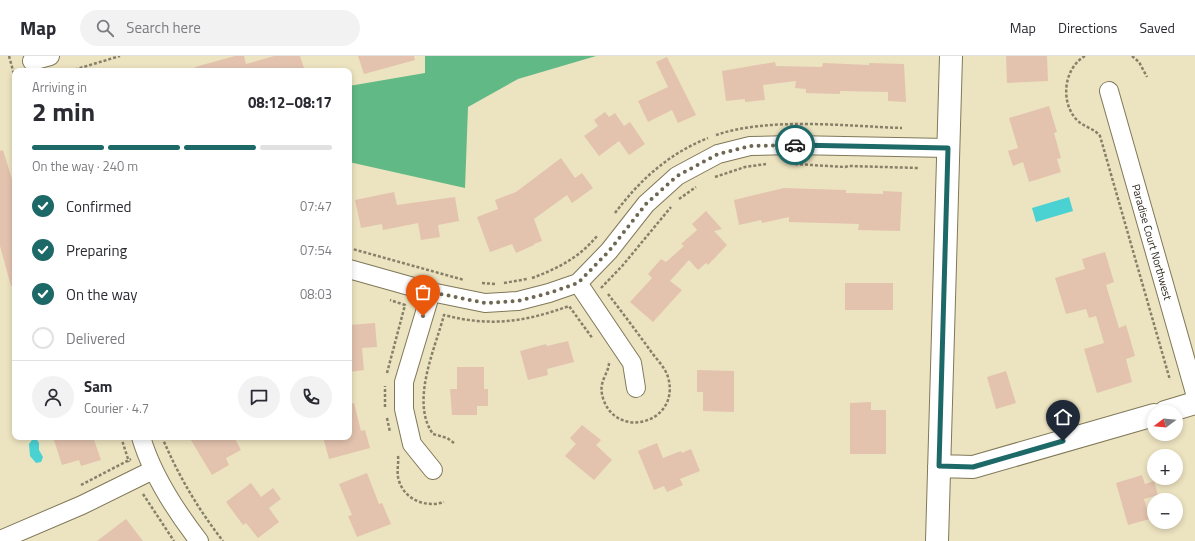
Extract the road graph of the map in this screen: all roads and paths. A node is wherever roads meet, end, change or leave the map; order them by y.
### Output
1 (8, 56) edge
2 (50, 56) edge
3 (120, 56) edge
4 (951, 56) edge
5 (1085, 56) edge
6 (1132, 56) edge
7 (32, 63) edge
8 (80, 68) edge
9 (12, 69) edge
10 (1148, 76) dead end
11 (1109, 91) dead end
12 (948, 148) junction
13 (771, 164) dead end
14 (792, 164) dead end
15 (918, 168) dead end
16 (710, 179) dead end
17 (700, 185) dead end
18 (352, 269) edge
19 (578, 283) junction
20 (603, 287) junction
21 (597, 291) dead end
22 (431, 292) junction
23 (594, 341) dead end
24 (608, 359) dead end
25 (1170, 380) dead end
26 (636, 388) dead end
27 (1195, 393) edge
28 (1195, 403) edge
29 (1183, 407) edge
30 (1147, 417) edge
31 (122, 440) edge
32 (142, 440) edge
33 (163, 440) edge
34 (454, 443) dead end
35 (939, 466) junction
36 (132, 468) dead end
37 (153, 470) junction
38 (433, 470) dead end
39 (141, 488) dead end
40 (0, 540) edge
41 (174, 541) edge
42 (199, 541) edge
43 (223, 541) edge
44 (937, 541) edge

1 - 9 path
2 - 7 street
3 - 8 path
4 - 12 street
5 - 25 path
6 - 10 path
11 - 27 street, Paradise Court Northwest
12 - 19 street
12 - 35 street
13 - 16 path
14 - 15 path
17 - 20 path
18 - 22 street
19 - 22 street
19 - 26 street
20 - 21 path
20 - 24 path
22 - 38 street
23 - 34 path
28 - 29 street
30 - 35 street
31 - 36 path
32 - 37 street
33 - 43 path
35 - 44 street
37 - 40 street
37 - 42 street
39 - 41 path

